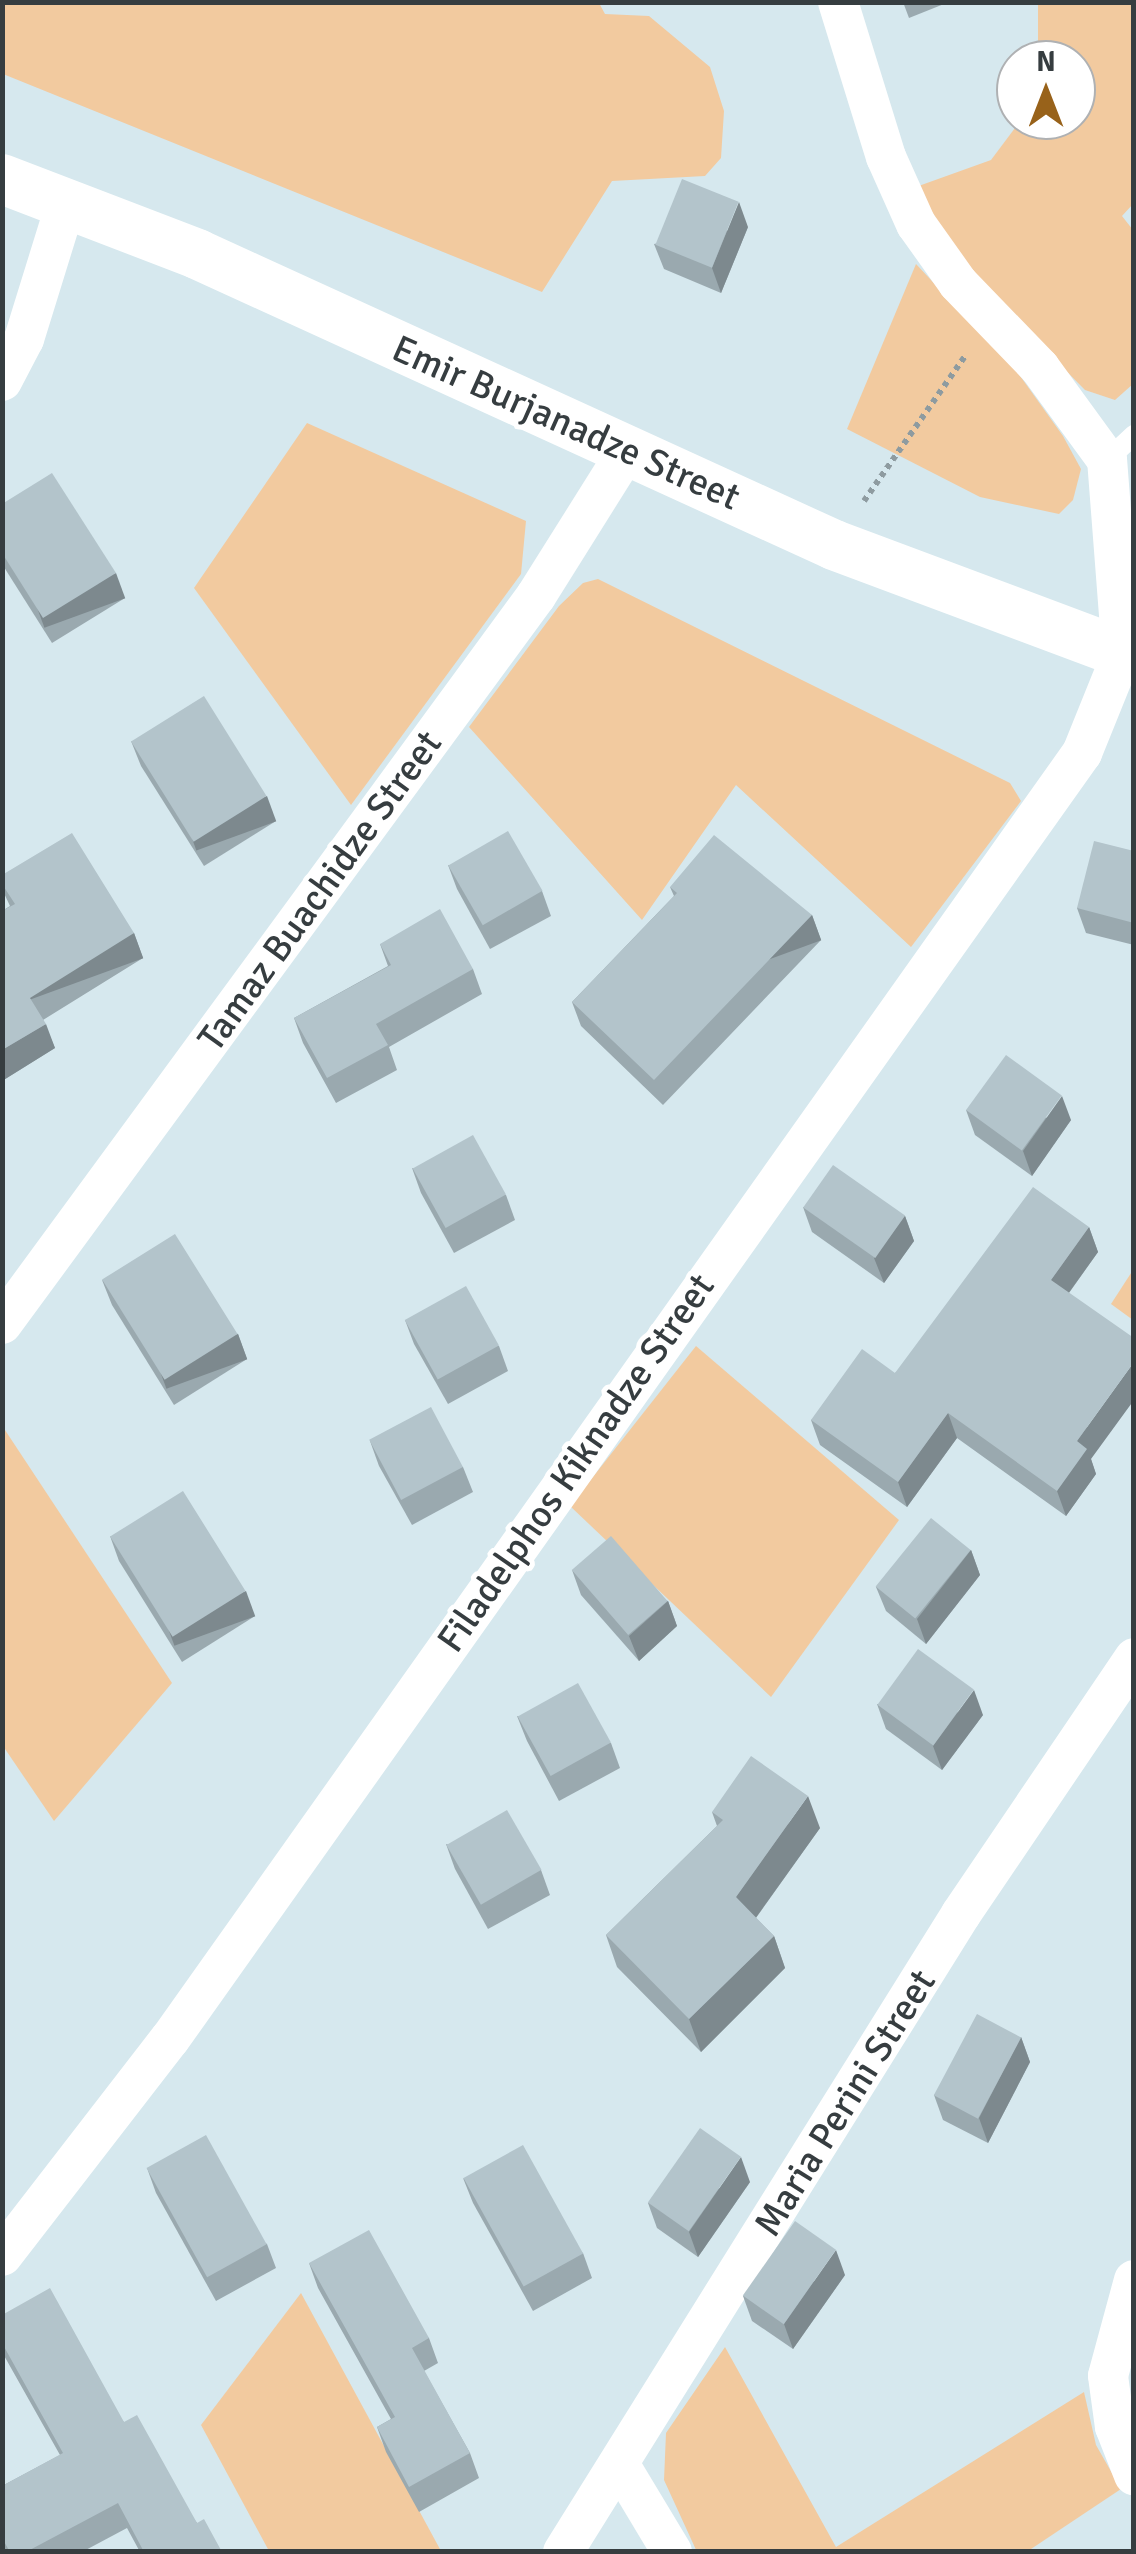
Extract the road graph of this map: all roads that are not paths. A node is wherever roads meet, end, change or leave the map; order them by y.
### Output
1 (838, 2) edge
2 (2, 178) edge
3 (66, 203) junction
4 (2, 382) edge
5 (1120, 447) edge
6 (627, 451) junction
7 (1128, 655) edge
8 (2, 1324) edge
9 (1134, 1658) edge
10 (2, 2256) edge
11 (1134, 2280) edge
12 (621, 2467) junction
13 (1134, 2475) edge
14 (562, 2552) edge
15 (672, 2552) edge

1 - 5 street
2 - 3 street, Emir Burjanadze Street
3 - 4 street
3 - 6 street, Emir Burjanadze Street
5 - 7 street
6 - 7 street, Emir Burjanadze Street
6 - 8 street, Tamaz Buachidze Street
7 - 10 street, Filadelphos Kiknadze Street
9 - 12 street, Maria Perini Street
11 - 13 street
12 - 14 street, Maria Perini Street
12 - 15 street

